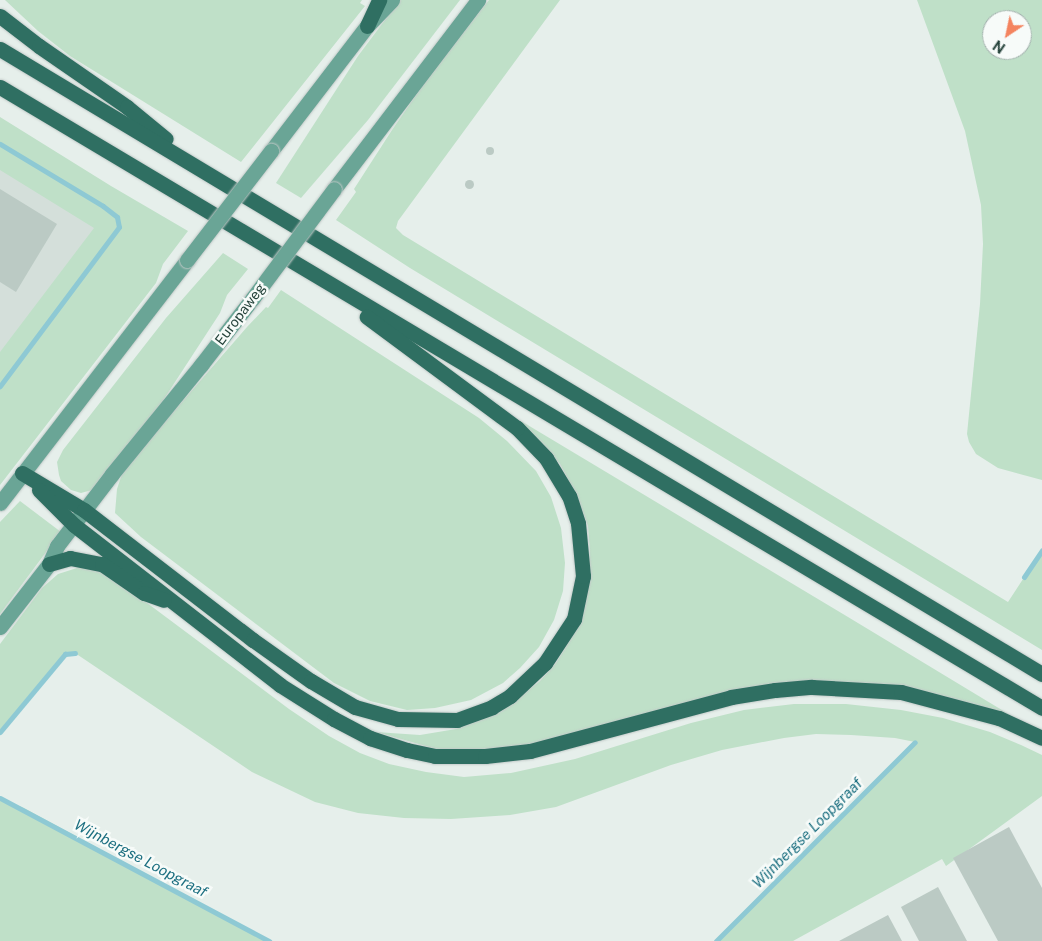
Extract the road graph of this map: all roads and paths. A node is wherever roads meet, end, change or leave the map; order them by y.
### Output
1 (379, 0) edge
2 (392, 0) edge
3 (478, 0) edge
4 (0, 16) edge
5 (368, 26) junction
6 (0, 49) edge
7 (0, 87) edge
8 (208, 173) junction
9 (306, 270) junction
10 (22, 473) junction
11 (0, 503) edge
12 (84, 510) junction
13 (74, 525) junction
14 (49, 564) junction
15 (175, 604) junction
16 (0, 627) edge
17 (1042, 674) edge
18 (1042, 708) edge
19 (1042, 738) edge

1 - 5 highway
2 - 5 main road
3 - 12 main road, Europaweg, bridge
4 - 8 highway
5 - 10 main road, bridge
6 - 8 highway
7 - 9 highway
8 - 17 highway
9 - 12 highway
9 - 18 highway
10 - 11 main road
10 - 12 highway
10 - 13 highway
12 - 13 main road, Europaweg
13 - 14 main road, Europaweg
13 - 15 highway
14 - 15 highway
14 - 16 main road, Europaweg
15 - 19 highway

